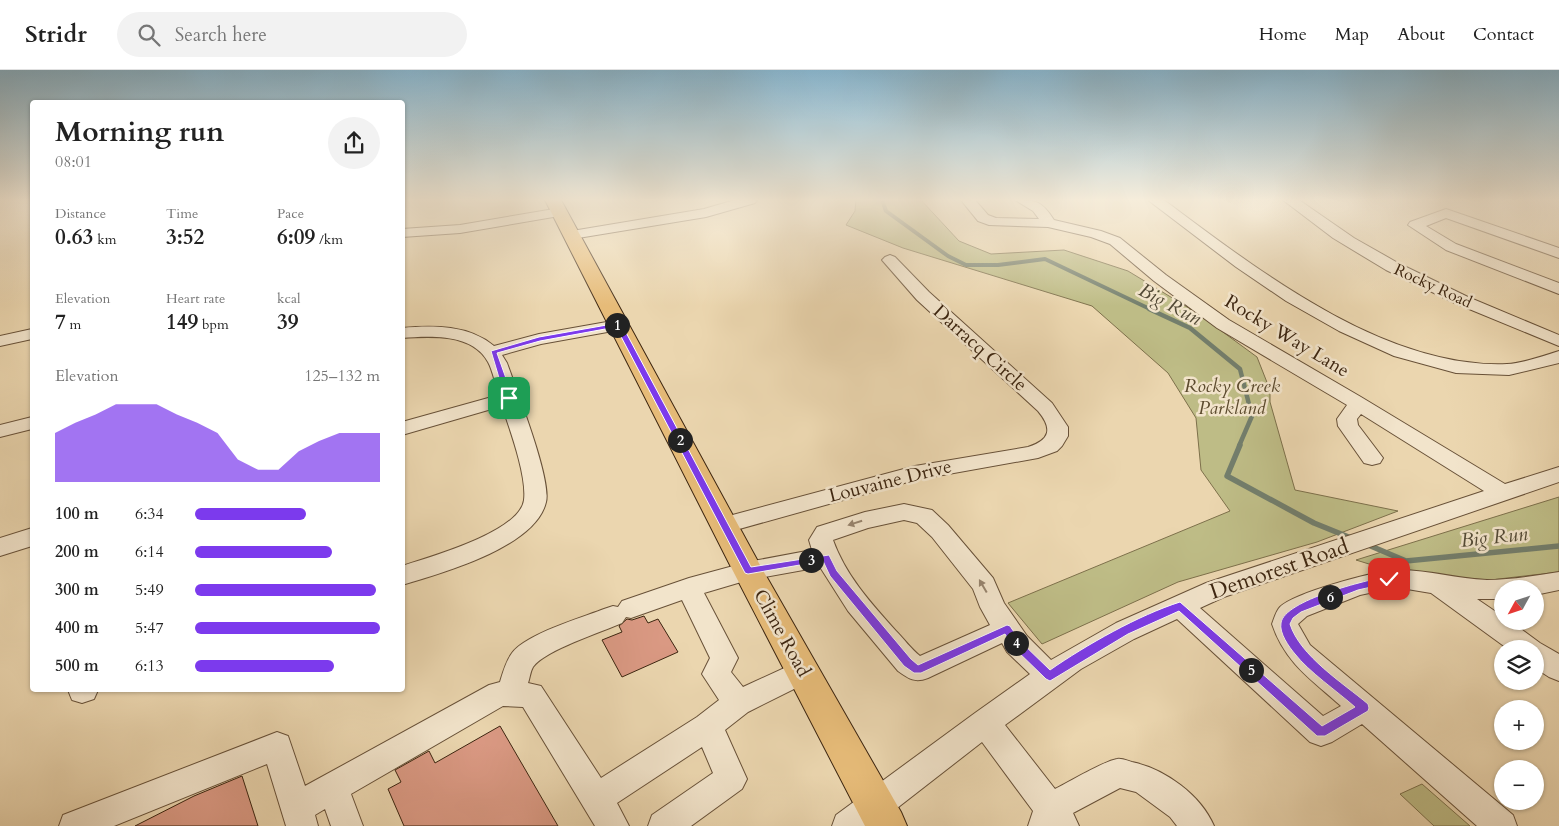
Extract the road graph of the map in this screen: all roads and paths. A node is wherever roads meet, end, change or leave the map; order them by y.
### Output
1 (572, 235) edge
2 (1099, 235) edge
3 (1202, 235) edge
4 (1339, 235) edge
5 (1432, 235) edge
6 (1509, 235) edge
7 (1559, 253) edge
8 (890, 260) dead end
9 (1559, 289) edge
10 (618, 325) junction
11 (405, 333) edge
12 (30, 334) edge
13 (0, 341) edge
14 (1559, 341) edge
15 (493, 352) junction
16 (1559, 357) edge
17 (509, 398) junction
18 (1358, 404) junction
19 (30, 424) edge
20 (405, 428) edge
21 (0, 431) edge
22 (1055, 440) joint
23 (1372, 458) dead end
24 (1559, 474) edge
25 (1503, 493) junction
26 (725, 525) junction
27 (30, 538) edge
28 (0, 547) edge
29 (826, 557) junction
30 (748, 571) junction
31 (405, 575) edge
32 (1437, 584) junction
33 (1554, 586) edge
34 (689, 588) junction
35 (1180, 606) junction
36 (1007, 629) junction
37 (1516, 640) edge
38 (1544, 659) edge
39 (1559, 670) edge
40 (804, 671) junction
41 (1050, 676) junction
42 (512, 695) junction
43 (738, 703) junction
44 (1364, 708) junction
45 (985, 722) junction
46 (708, 726) junction
47 (333, 787) junction
48 (596, 799) junction
49 (299, 817) edge
50 (870, 819) edge
51 (1052, 820) edge
52 (75, 826) edge
53 (347, 826) edge
54 (613, 826) edge
55 (664, 826) edge
56 (1198, 826) edge
57 (1501, 826) edge

1 - 10 main road, Clime Road
2 - 18 street, Rocky Way Lane
3 - 16 street
4 - 14 street, Rocky Road
5 - 9 street
6 - 7 street
8 - 22 street, Darracq Circle
10 - 15 street
10 - 26 main road, Clime Road
11 - 15 street
12 - 13 street
15 - 17 street
17 - 20 street
17 - 31 street
18 - 23 street
18 - 25 street, Rocky Way Lane
19 - 21 street
22 - 26 street, Louvaine Drive
24 - 25 street, Demorest Road
25 - 35 street, Demorest Road
26 - 30 main road, Clime Road
27 - 28 street
29 - 30 street
29 - 36 street
36 -> 29 street
30 - 34 street
30 - 40 main road, Clime Road
32 - 33 street
32 - 37 street
32 - 44 street
34 - 42 street
34 - 43 street
35 - 41 street, Demorest Road
35 - 44 street
36 - 41 street
38 - 39 street
40 - 43 street
40 - 50 main road, Clime Road
41 - 45 street, Demorest Road
42 - 47 street
42 - 48 street
43 - 46 street
44 - 57 street
45 - 50 street, Demorest Road
45 - 51 street
46 - 48 street
46 - 55 street
47 - 49 street
47 - 53 street
48 - 54 street
49 - 52 street
51 - 56 street

